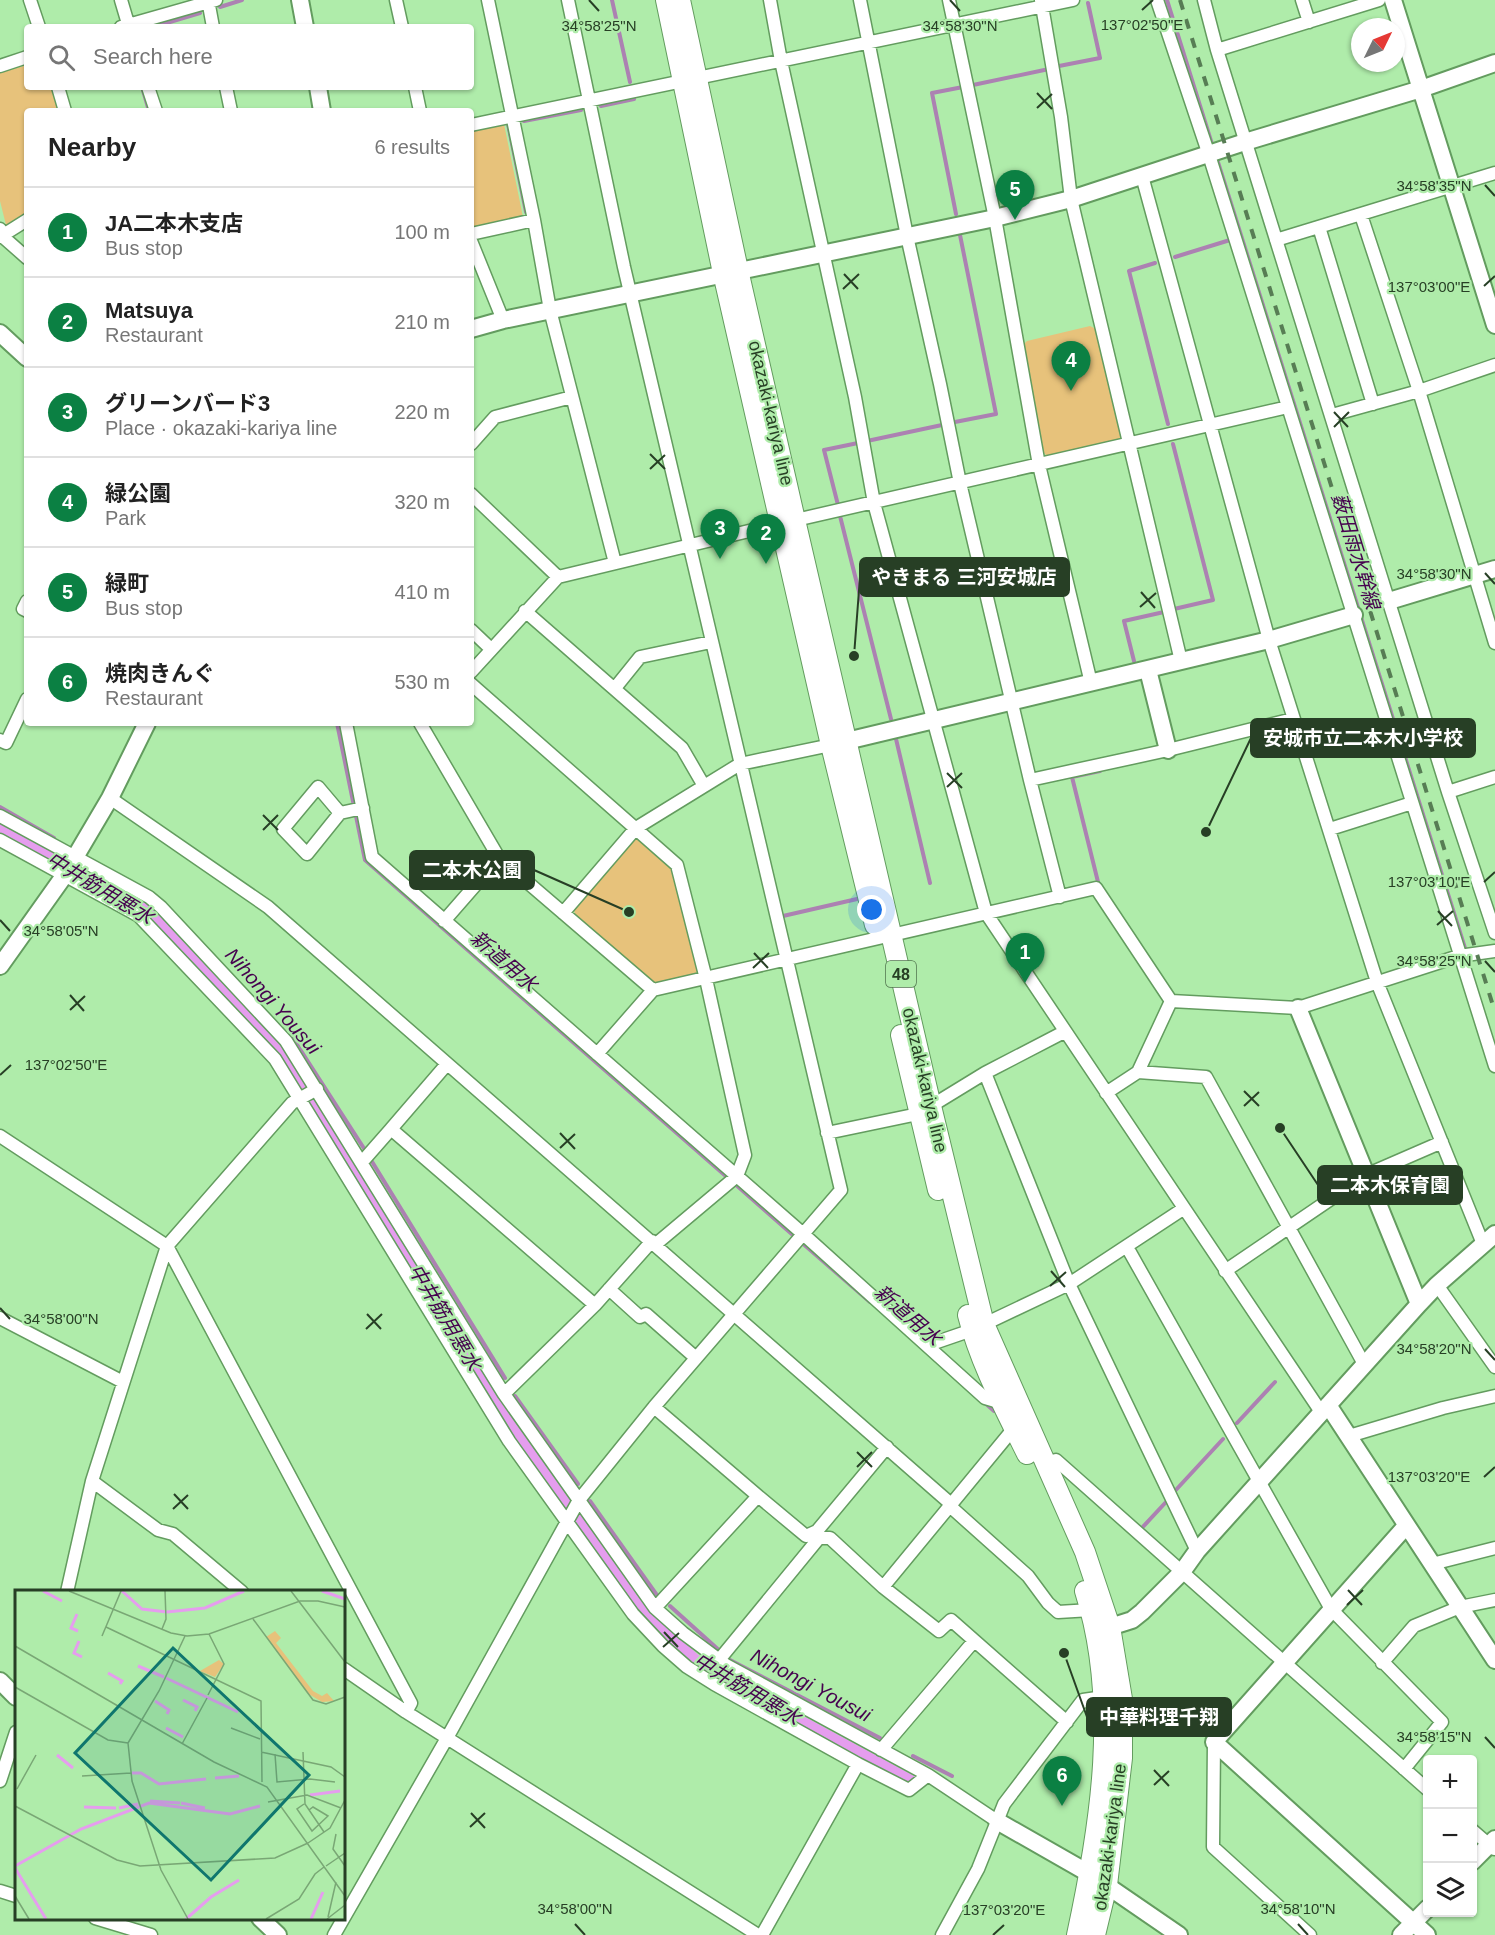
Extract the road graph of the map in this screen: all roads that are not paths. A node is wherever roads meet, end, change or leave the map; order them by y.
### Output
1 (30, 0) edge
2 (121, 0) edge
3 (300, 0) edge
4 (396, 0) edge
5 (488, 0) edge
6 (568, 0) edge
7 (666, 0) edge
8 (680, 0) edge
9 (770, 0) edge
10 (860, 0) edge
11 (949, 0) edge
12 (1073, 0) edge
13 (1157, 0) edge
14 (1204, 0) edge
15 (1302, 0) edge
16 (1379, 0) edge
17 (1393, 0) edge
18 (211, 1) edge
19 (1042, 3) edge
20 (1309, 22) junction
21 (38, 24) edge
22 (126, 24) edge
23 (133, 24) edge
24 (213, 24) edge
25 (304, 24) edge
26 (401, 24) edge
27 (954, 25) junction
28 (868, 43) junction
29 (1217, 50) junction
30 (24, 58) edge
31 (781, 61) junction
32 (1495, 63) edge
33 (0, 66) edge
34 (691, 80) junction
35 (1421, 89) junction
36 (59, 90) edge
37 (149, 90) edge
38 (227, 90) edge
39 (318, 90) edge
40 (416, 90) edge
41 (590, 102) junction
42 (64, 108) edge
43 (155, 108) edge
44 (230, 108) edge
45 (322, 108) edge
46 (419, 108) edge
47 (513, 117) junction
48 (474, 124) edge
49 (1245, 142) junction
50 (1209, 155) junction
51 (1495, 173) edge
52 (1142, 176) junction
53 (1452, 186) junction
54 (1071, 199) junction
55 (1361, 215) junction
56 (995, 218) junction
57 (534, 220) junction
58 (24, 222) edge
59 (1319, 227) junction
60 (474, 233) edge
61 (1, 234) edge
62 (907, 236) junction
63 (1276, 240) junction
64 (474, 248) edge
65 (824, 252) junction
66 (24, 255) edge
67 (731, 272) junction
68 (630, 293) junction
69 (550, 310) junction
70 (503, 320) junction
71 (1495, 325) edge
72 (474, 328) edge
73 (0, 333) edge
74 (24, 355) edge
75 (1495, 365) edge
76 (1419, 391) junction
77 (572, 397) junction
78 (1373, 404) junction
79 (1288, 406) junction
80 (1332, 416) junction
81 (1211, 425) junction
82 (474, 441) edge
83 (1128, 444) junction
84 (1039, 465) junction
85 (960, 483) junction
86 (474, 497) edge
87 (874, 503) junction
88 (788, 522) junction
89 (688, 545) junction
90 (615, 563) junction
91 (1495, 569) edge
92 (1474, 575) junction
93 (558, 577) junction
94 (1389, 601) junction
95 (525, 611) junction
96 (1354, 615) junction
97 (474, 633) edge
98 (1269, 640) junction
99 (711, 642) junction
100 (1495, 643) edge
101 (491, 649) junction
102 (1181, 661) junction
103 (474, 669) edge
104 (1148, 670) junction
105 (1091, 683) junction
106 (474, 687) edge
107 (615, 688) junction
108 (1012, 703) junction
109 (24, 705) edge
110 (934, 719) junction
111 (1293, 719) junction
112 (146, 726) edge
113 (345, 726) edge
114 (422, 726) edge
115 (0, 740) edge
116 (839, 743) junction
117 (1168, 750) junction
118 (740, 764) junction
119 (1495, 777) edge
120 (1030, 780) junction
121 (704, 786) junction
122 (1448, 792) junction
123 (110, 798) junction
124 (1412, 803) junction
125 (353, 810) junction
126 (0, 816) edge
127 (636, 828) junction
128 (1330, 829) junction
129 (0, 840) edge
130 (499, 858) junction
131 (69, 867) junction
132 (1060, 897) junction
133 (563, 913) junction
134 (986, 913) junction
135 (444, 921) junction
136 (1495, 933) edge
137 (885, 937) junction
138 (1495, 951) edge
139 (1459, 956) junction
140 (787, 960) junction
141 (0, 966) edge
142 (706, 979) junction
143 (1377, 982) junction
144 (653, 990) junction
145 (1171, 1001) junction
146 (1298, 1008) junction
147 (1064, 1032) junction
148 (597, 1054) junction
149 (447, 1064) junction
150 (1495, 1066) edge
151 (1138, 1072) junction
152 (985, 1073) junction
153 (317, 1089) junction
154 (1106, 1093) junction
155 (300, 1099) junction
156 (925, 1110) junction
157 (391, 1129) junction
158 (827, 1133) junction
159 (0, 1136) edge
160 (1442, 1142) junction
161 (362, 1162) junction
162 (1366, 1175) junction
163 (737, 1176) junction
164 (1184, 1209) junction
165 (1289, 1227) junction
166 (802, 1233) junction
167 (1489, 1239) edge
168 (654, 1243) junction
169 (166, 1246) junction
170 (1127, 1247) junction
171 (1225, 1271) junction
172 (1069, 1284) junction
173 (1437, 1285) junction
174 (609, 1289) junction
175 (1419, 1304) junction
176 (595, 1305) junction
177 (735, 1315) junction
178 (0, 1318) edge
179 (978, 1327) junction
180 (925, 1344) junction
181 (1491, 1352) edge
182 (696, 1359) junction
183 (1364, 1364) junction
184 (1495, 1367) edge
185 (123, 1382) junction
186 (504, 1394) junction
187 (1495, 1396) edge
188 (1002, 1403) junction
189 (654, 1407) junction
190 (1325, 1409) junction
191 (1014, 1428) junction
192 (1349, 1436) junction
193 (887, 1447) junction
194 (1044, 1463) junction
195 (92, 1481) junction
196 (1259, 1483) junction
197 (758, 1496) junction
198 (579, 1500) junction
199 (951, 1503) junction
200 (566, 1521) junction
201 (1406, 1526) junction
202 (818, 1535) junction
203 (1495, 1548) edge
204 (1197, 1551) junction
205 (1432, 1564) junction
206 (1182, 1572) junction
207 (883, 1587) junction
208 (67, 1590) edge
209 (240, 1590) edge
210 (1495, 1600) edge
211 (1460, 1607) junction
212 (655, 1608) junction
213 (1331, 1609) junction
214 (1091, 1610) junction
215 (1110, 1627) junction
216 (974, 1641) junction
217 (1495, 1660) edge
218 (1284, 1662) junction
219 (723, 1663) junction
220 (1382, 1663) junction
221 (345, 1670) edge
222 (0, 1681) edge
223 (714, 1684) junction
224 (15, 1696) edge
225 (1104, 1697) junction
226 (406, 1712) junction
227 (1067, 1722) junction
228 (15, 1735) edge
229 (447, 1738) junction
230 (1214, 1742) junction
231 (881, 1750) junction
232 (858, 1764) junction
233 (1404, 1769) junction
234 (928, 1775) junction
235 (0, 1781) edge
236 (1423, 1786) edge
237 (997, 1821) junction
238 (1477, 1833) edge
239 (1493, 1844) edge
240 (1477, 1858) edge
241 (1090, 1874) junction
242 (1107, 1885) junction
243 (0, 1891) edge
244 (15, 1896) edge
245 (1423, 1913) edge
246 (345, 1916) edge
247 (102, 1920) edge
248 (262, 1920) edge
249 (343, 1920) edge
250 (1407, 1929) edge
251 (151, 1935) edge
252 (278, 1935) edge
253 (334, 1935) edge
254 (760, 1935) edge
255 (942, 1935) edge
256 (1077, 1935) edge
257 (1095, 1935) edge
258 (1179, 1935) edge
259 (1310, 1935) edge
260 (1427, 1935) edge

1 - 21 street
2 - 22 street
3 - 25 street
4 - 26 street
5 - 47 street
6 - 41 street
7 - 34 main road, okazaki-kariya line / 48
8 - 34 main road, okazaki-kariya line / 48
9 - 31 street
10 - 28 street
11 - 27 street
12 - 19 street
13 - 50 street
14 - 29 street
15 - 20 street
16 - 20 street
17 - 35 street
18 - 23 street
18 - 24 street
19 - 27 street
19 - 54 street
20 - 29 street
27 - 28 street
27 - 56 street
28 - 31 street
28 - 62 street
29 - 49 street
30 - 33 street
31 - 34 street
31 - 65 street
32 - 35 street
34 - 41 street
34 - 67 main road, okazaki-kariya line / 48
35 - 49 street
35 - 53 street
36 - 42 street
37 - 43 street
38 - 44 street
39 - 45 street
40 - 46 street
41 - 47 street
41 - 68 street
47 - 48 street
47 - 57 street
49 - 50 street
49 - 63 street
50 - 52 street
50 - 79 street
51 - 53 street
52 - 54 street
52 - 81 street
53 - 55 street
53 - 71 street
54 - 56 street
54 - 83 street
55 - 59 street
55 - 76 street
56 - 62 street
56 - 84 street
57 - 60 street
57 - 69 street
58 - 61 street
59 - 63 street
59 - 78 street
61 - 66 street
62 - 65 street
62 - 85 street
63 - 80 street
64 - 70 street
65 - 67 street
65 - 87 street
67 - 68 street
67 - 88 main road, okazaki-kariya line / 48
68 - 69 street
68 - 89 street
69 - 70 street
69 - 77 street
70 - 72 street
73 - 74 street
75 - 76 street
76 - 78 street
76 - 92 street
77 - 82 street
77 - 90 street
78 - 80 street
79 - 81 street
79 - 96 street
80 - 94 street
81 - 83 street
81 - 98 street
83 - 84 street
83 - 102 street
84 - 85 street
84 - 105 street
85 - 87 street
85 - 108 street
86 - 93 street
87 - 88 street
87 - 110 street
88 - 89 street
88 - 116 main road, okazaki-kariya line / 48
89 - 90 street
89 - 99 street
90 - 93 street
91 - 92 street
92 - 94 street
92 - 100 street
93 - 95 street
94 - 122 street
95 - 101 street
95 - 107 street
96 - 98 street
96 - 124 street
97 - 101 street
98 - 102 street
98 - 111 street
99 - 107 street
99 - 118 street
101 - 103 street
102 - 104 street
104 - 105 street
104 - 117 street
105 - 108 street
106 - 127 street
107 - 121 street
108 - 110 street
108 - 120 street
109 - 115 street
110 - 116 street
110 - 134 street
111 - 117 street
111 - 128 street
112 - 123 street
113 - 125 street
114 - 130 street
116 - 118 street
116 - 137 main road, okazaki-kariya line / 48
117 - 120 street
118 - 121 street
118 - 140 street
119 - 122 street
120 - 132 street
121 - 127 street
122 - 136 street
123 - 131 street
123 - 149 street
124 - 128 street
124 - 139 street
125 - 125 street
125 - 135 street
126 - 131 street
127 - 133 street
127 - 142 street
128 - 143 street
129 - 131 street
130 - 133 street
130 - 135 street
131 - 141 street
131 - 153 street
131 - 155 street
132 - 134 street
132 - 145 street
133 - 144 street
134 - 137 street
134 - 147 street
135 - 148 street
137 - 140 street
137 - 156 main road, okazaki-kariya line / 48
138 - 139 street
139 - 143 street
139 - 150 street
140 - 142 street
140 - 158 street
142 - 144 street
142 - 163 street
143 - 146 street
143 - 160 street
144 - 148 street
145 - 146 street
145 - 151 street
146 - 162 street
147 - 152 street
147 - 154 street
148 - 163 street
149 - 157 street
149 - 168 street
151 - 154 street
151 - 165 street
152 - 156 street
152 - 172 street
153 - 155 street
153 - 161 street
154 - 164 street
155 - 169 street
155 - 200 street
156 - 158 street
156 - 179 main road, okazaki-kariya line / 48
157 - 161 street
157 - 176 street
158 - 166 street
159 - 169 street
160 - 162 street
160 - 167 street
161 - 186 street
162 - 165 street
162 - 175 street
163 - 166 street
163 - 168 street
164 - 170 street
164 - 171 street
165 - 171 street
165 - 183 street
166 - 177 street
166 - 180 street
167 - 173 street
168 - 174 street
168 - 177 street
169 - 185 street
169 - 226 street
170 - 172 street
170 - 196 street
171 - 190 street
172 - 179 street
172 - 204 street
173 - 175 street
173 - 181 street
174 - 176 street
174 - 182 street
175 - 183 street
176 - 186 street
177 - 182 street
177 - 193 street
178 - 185 street
179 - 180 street
179 - 188 main road, okazaki-kariya line / 48
179 - 194 main road, okazaki-kariya line / 48
180 - 188 street
181 - 184 street
182 - 189 street
183 - 190 street
185 - 195 street
186 - 198 street
187 - 192 street
188 - 191 main road, okazaki-kariya line / 48
189 - 197 street
189 - 198 street
190 - 192 street
190 - 196 street
191 - 199 street
191 - 214 main road, okazaki-kariya line / 48
192 - 201 street
193 - 199 street
193 - 202 street
194 - 206 street
194 - 215 main road, okazaki-kariya line / 48
195 - 208 street
195 - 209 street
196 - 204 street
196 - 213 street
197 - 202 street
197 - 212 street
198 - 200 street
198 - 212 street
199 - 207 street
199 - 214 street
200 - 223 street
200 - 229 street
201 - 205 street
201 - 213 street
202 - 207 street
202 - 219 street
203 - 205 street
204 - 206 street
205 - 211 street
206 - 215 street
206 - 218 street
207 - 216 street
210 - 211 street
211 - 217 street
211 - 220 street
212 - 219 street
213 - 218 street
213 - 220 street
214 - 225 main road, okazaki-kariya line / 48
215 - 242 main road, okazaki-kariya line / 48
216 - 227 street
216 - 231 street
218 - 230 street
218 - 233 street
219 - 223 street
219 - 231 street
220 - 233 street
221 - 226 street
222 - 224 street
223 - 232 street
225 - 227 street
225 - 241 main road, okazaki-kariya line / 48
226 - 229 street
227 - 237 street
228 - 235 street
229 - 246 street
229 - 254 street
230 - 250 street
230 - 259 street
231 - 234 street
232 - 234 street
232 - 254 street
233 - 236 street
234 - 237 street
237 - 241 street
237 - 255 street
238 - 239 street
239 - 240 street
241 - 242 street
241 - 256 main road, okazaki-kariya line / 48
242 - 257 main road, okazaki-kariya line / 48
242 - 258 street
243 - 244 street
245 - 250 street
247 - 251 street
248 - 252 street
249 - 253 street
250 - 260 street

